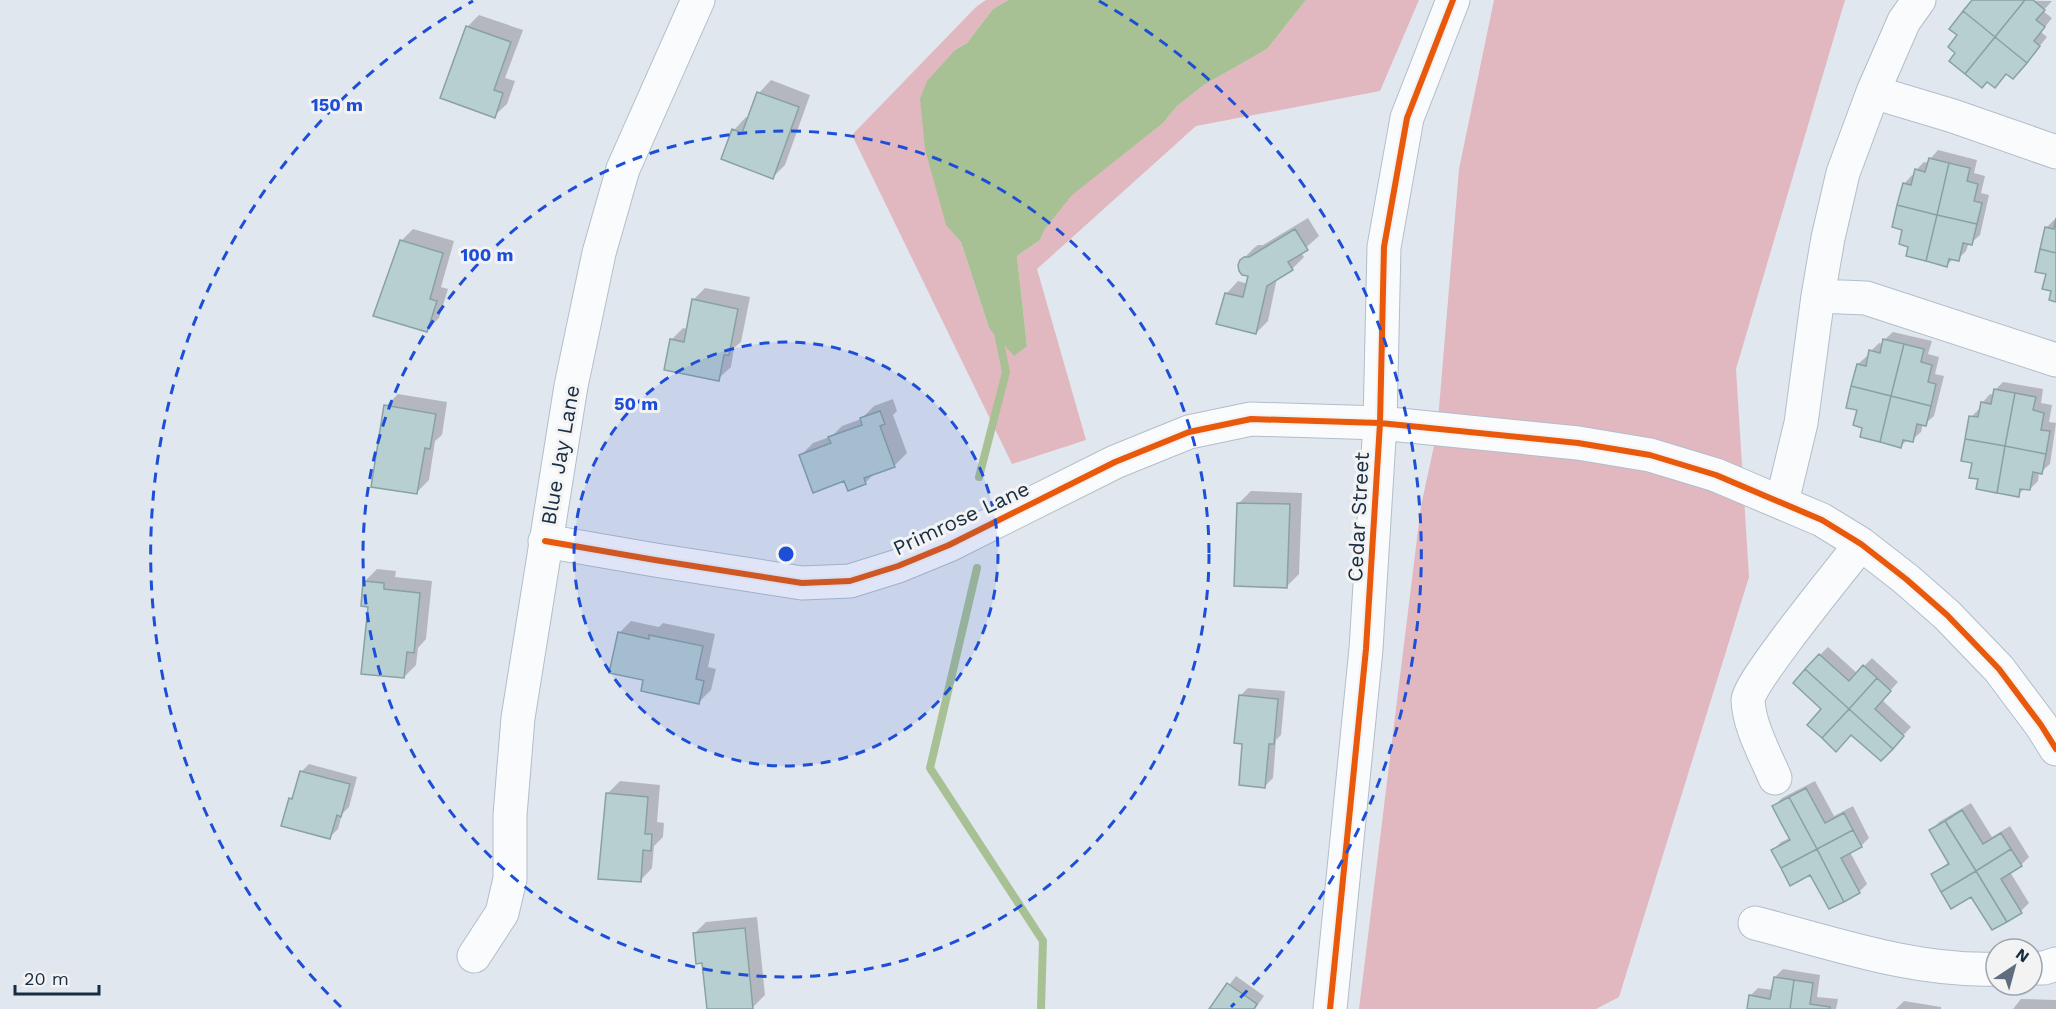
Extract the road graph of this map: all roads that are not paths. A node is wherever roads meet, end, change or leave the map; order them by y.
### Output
1 (698, 0) edge
2 (1453, 0) edge
3 (1919, 0) edge
4 (1873, 92) junction
5 (2056, 152) edge
6 (1818, 296) junction
7 (2056, 360) edge
8 (1380, 423) junction
9 (1782, 502) junction
10 (545, 541) junction
11 (1861, 544) junction
12 (2045, 710) edge
13 (2056, 749) edge
14 (1775, 778) dead end
15 (1755, 923) dead end
16 (474, 956) dead end
17 (1984, 969) edge
18 (1330, 1009) edge

1 - 10 street, Blue Jay Lane
2 - 8 street, Cedar Street
3 - 4 street
4 - 5 street
4 - 6 street
6 - 7 street
6 - 9 street
8 - 9 street, Primrose Lane
8 - 10 street, Primrose Lane
8 - 18 street, Cedar Street
9 - 11 street, Primrose Lane
10 - 16 street, Blue Jay Lane
11 - 12 street, Primrose Lane
11 - 14 street
12 - 13 street, Primrose Lane
15 - 17 street

